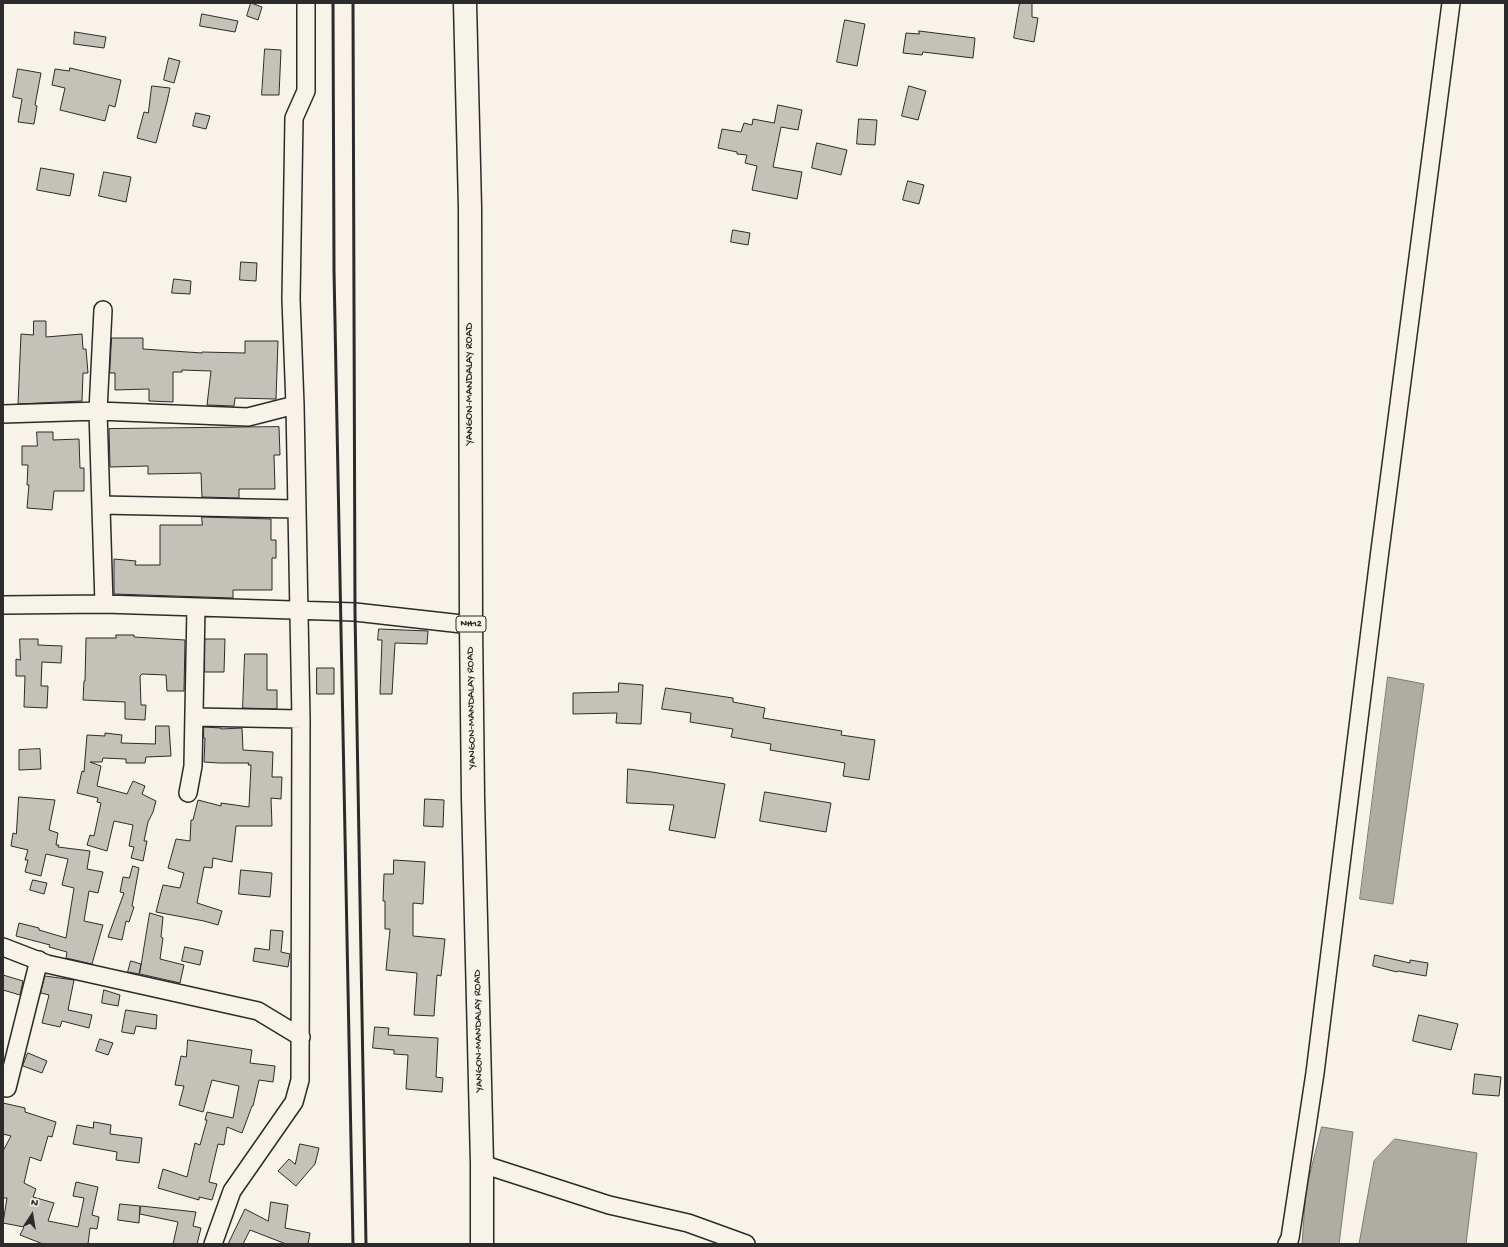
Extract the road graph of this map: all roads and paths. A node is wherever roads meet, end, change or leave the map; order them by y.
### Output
1 (306, 3) edge
2 (466, 3) edge
3 (1451, 3) edge
4 (103, 310) dead end
5 (295, 406) junction
6 (98, 411) junction
7 (3, 414) edge
8 (101, 506) junction
9 (296, 509) junction
10 (104, 604) junction
11 (3, 605) edge
12 (196, 607) junction
13 (298, 611) junction
14 (471, 625) junction
15 (194, 717) junction
16 (301, 718) junction
17 (188, 793) dead end
18 (3, 947) edge
19 (39, 960) junction
20 (301, 1037) junction
21 (3, 1087) edge
22 (482, 1164) junction
23 (213, 1244) edge
24 (482, 1244) edge
25 (746, 1244) edge
26 (1287, 1244) edge

1 - 5 street
2 - 14 highway, YANGON-MANDALAY ROAD / NH12
3 - 26 street
4 - 6 street
5 - 6 street
5 - 9 street
6 - 7 street
6 - 8 street
8 - 9 street
8 - 10 street
9 - 13 street
10 - 11 street
10 - 12 street
12 - 13 street
12 - 15 street
13 - 14 street
13 - 16 street
14 - 22 highway, YANGON-MANDALAY ROAD / NH12
15 - 16 street
15 - 17 street
16 - 20 street
18 - 19 street
19 - 20 street
19 - 21 street
20 - 23 street
22 - 24 highway, YANGON-MANDALAY ROAD / NH12
22 - 25 street

